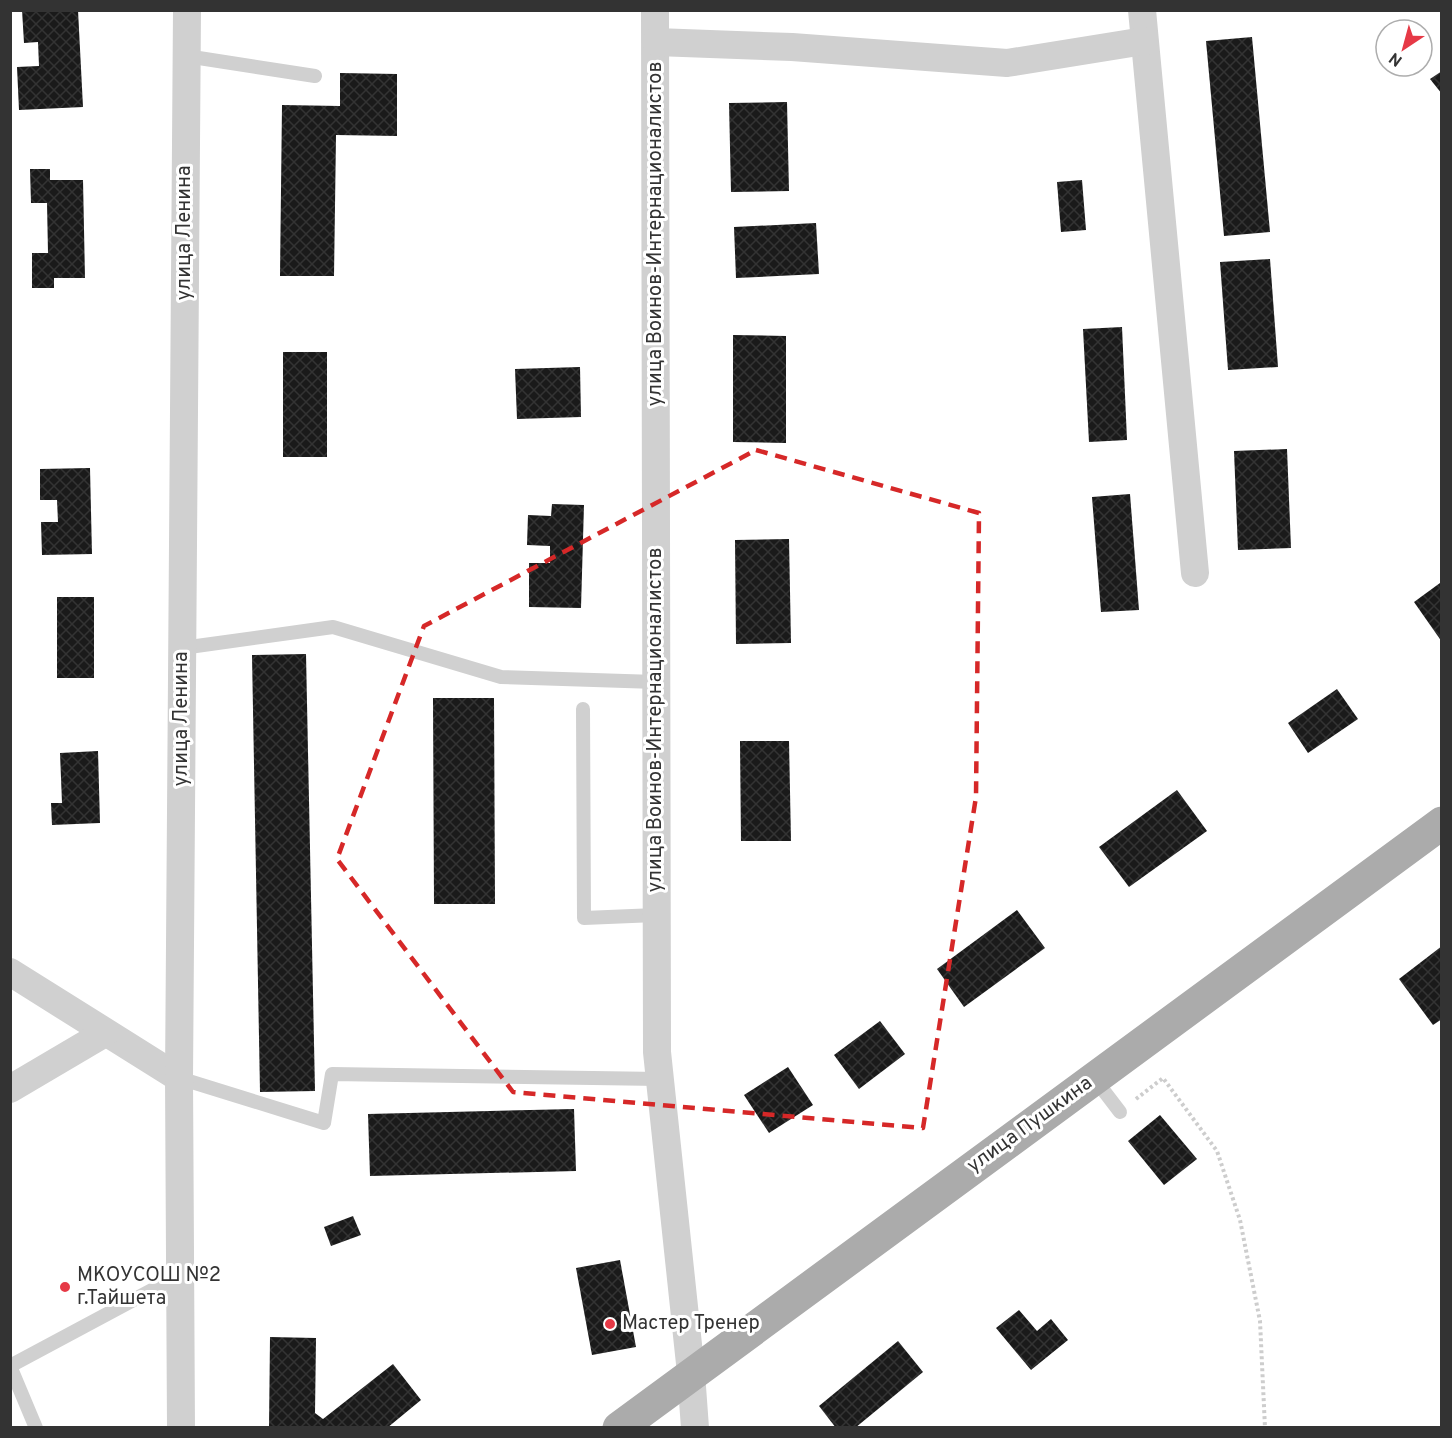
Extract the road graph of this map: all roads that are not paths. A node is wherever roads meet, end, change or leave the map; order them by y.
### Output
1 (187, 10) edge
2 (656, 10) edge
3 (1142, 10) edge
4 (1144, 41) junction
5 (656, 42) junction
6 (186, 56) junction
7 (315, 76) dead end
8 (1195, 573) dead end
9 (182, 648) junction
10 (656, 682) junction
11 (583, 709) dead end
12 (1442, 823) edge
13 (657, 915) junction
14 (10, 972) edge
15 (105, 1033) junction
16 (179, 1078) junction
17 (1094, 1078) junction
18 (660, 1079) junction
19 (10, 1089) edge
20 (1120, 1112) road end
21 (180, 1275) junction
22 (691, 1373) junction
23 (36, 1428) edge
24 (181, 1428) edge
25 (619, 1428) edge
26 (695, 1428) edge

1 - 6 street, улица Ленина
2 - 5 street, улица Воинов-Интернационалистов
3 - 4 street
4 - 5 street
4 - 8 street
5 - 10 street, улица Воинов-Интернационалистов
6 - 7 lane
6 - 9 street, улица Ленина
9 - 10 lane
9 - 16 street, улица Ленина
10 - 13 street, улица Воинов-Интернационалистов
11 - 13 lane
12 - 17 main road, улица Пушкина
13 - 18 street, улица Воинов-Интернационалистов
14 - 15 street
15 - 16 street
15 - 19 street
16 - 18 lane
16 - 21 street, улица Ленина
17 - 20 lane
17 - 22 main road, улица Пушкина
18 - 22 street, улица Воинов-Интернационалистов
21 - 23 lane
21 - 24 street, улица Ленина
22 - 25 main road, улица Пушкина
22 - 26 street, улица Воинов-Интернационалистов

